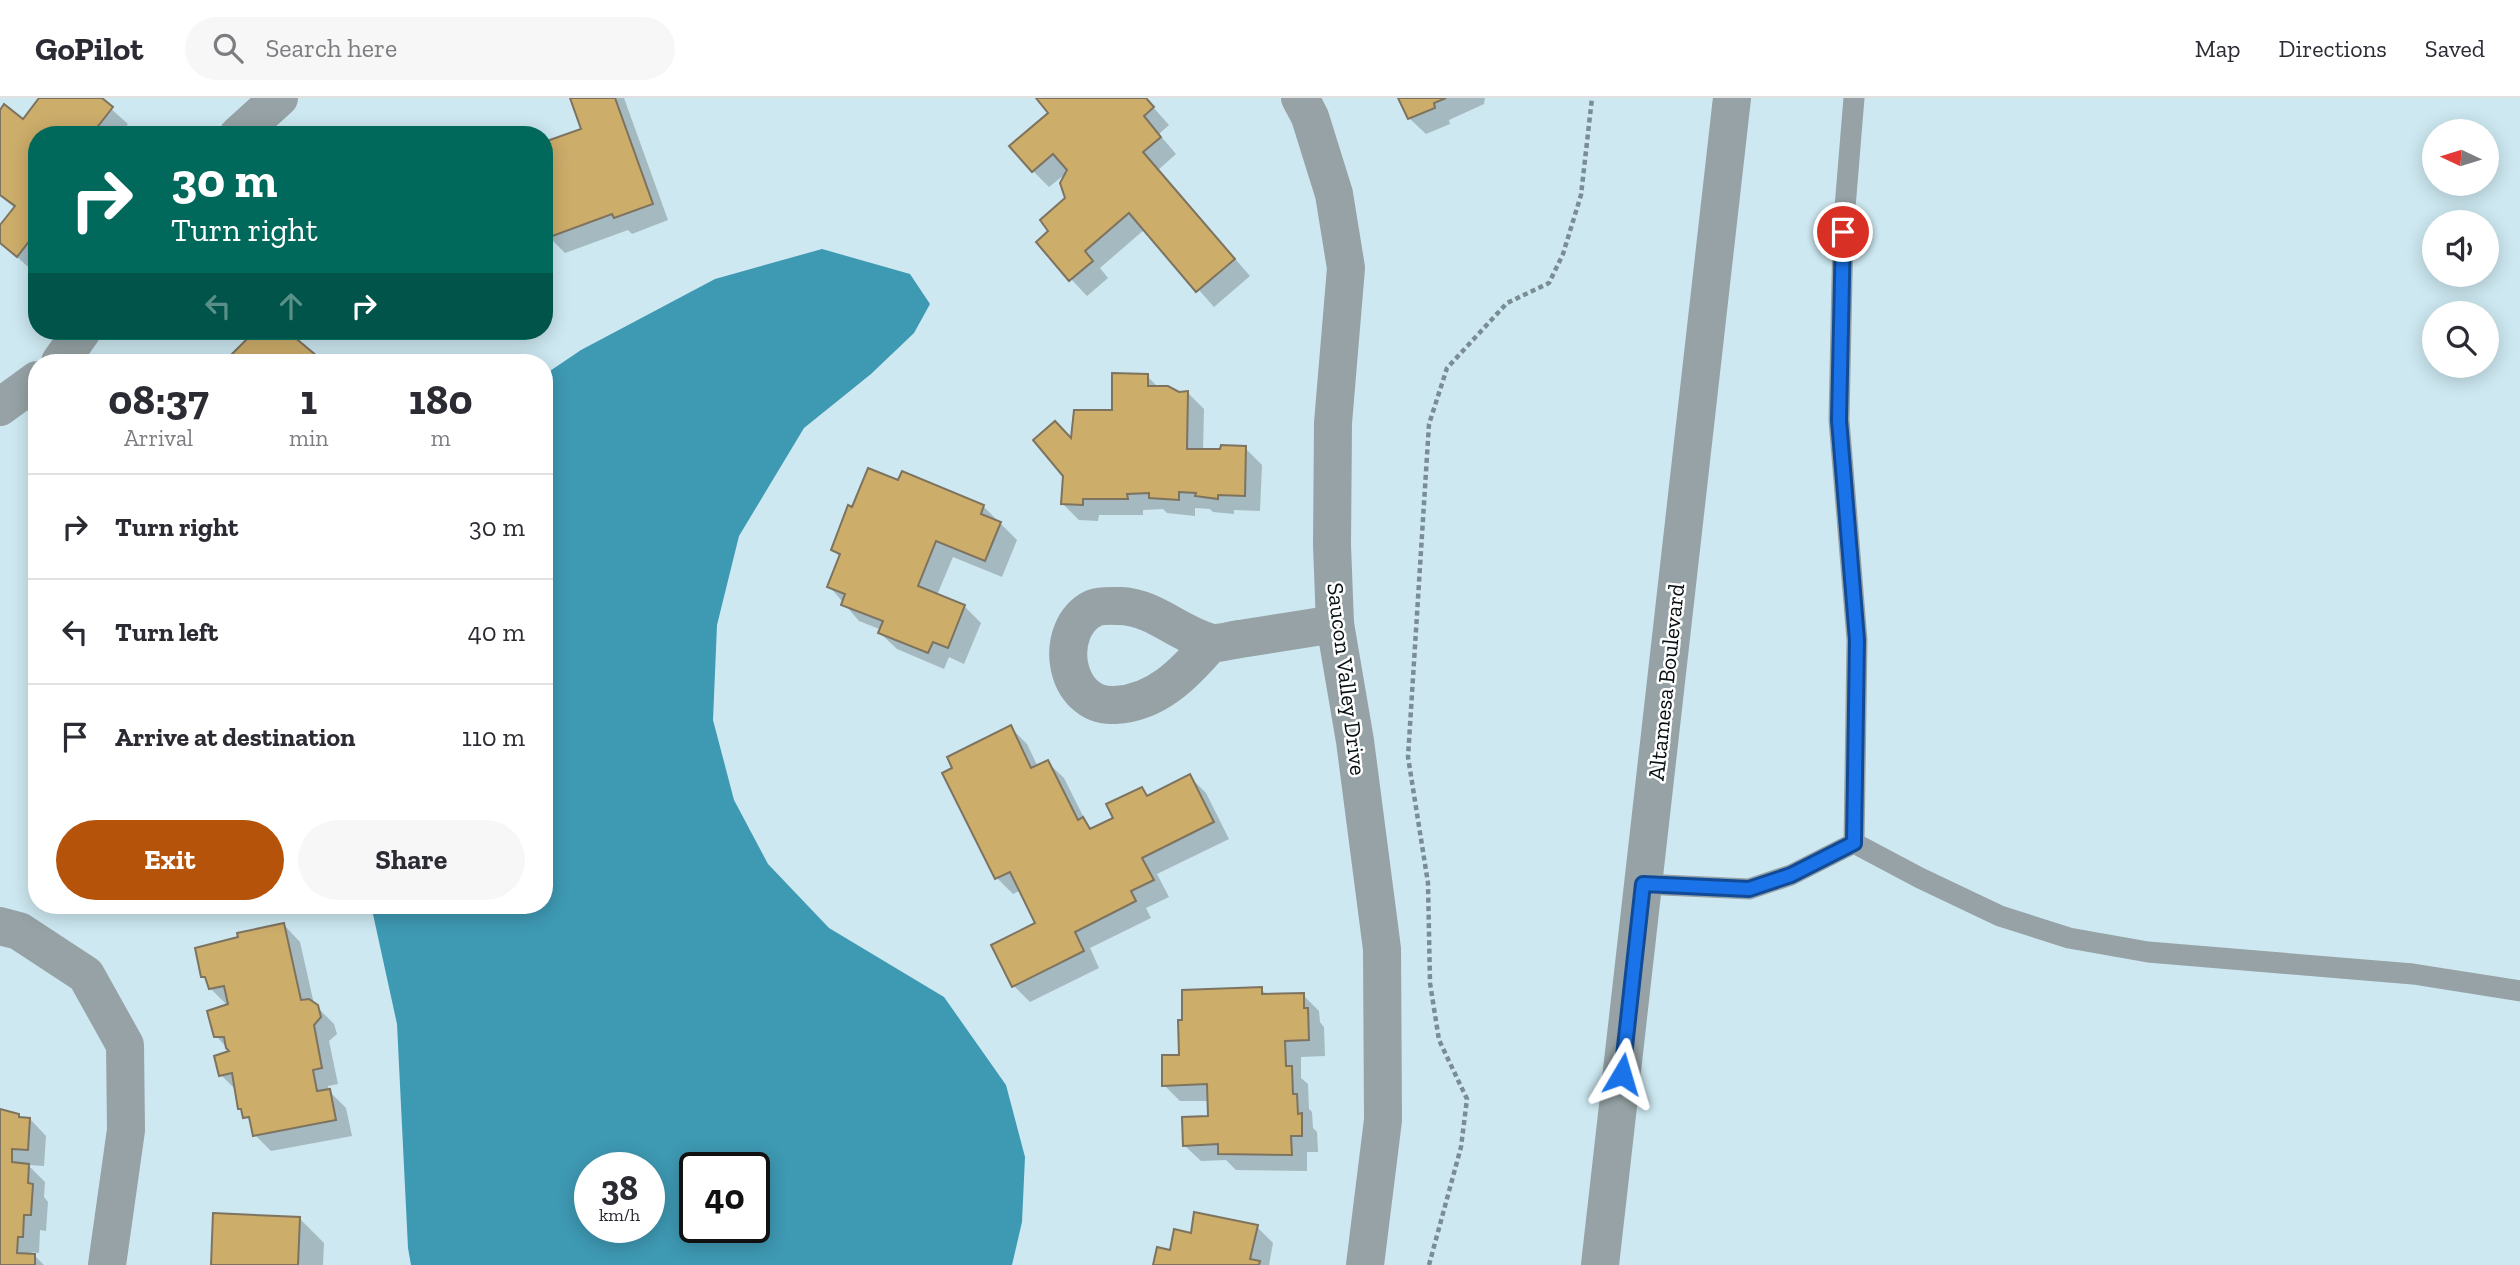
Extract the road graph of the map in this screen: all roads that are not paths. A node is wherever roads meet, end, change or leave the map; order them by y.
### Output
1 (279, 98) edge
2 (1300, 98) edge
3 (1732, 98) edge
4 (1854, 98) edge
5 (248, 126) edge
6 (28, 387) edge
7 (0, 407) edge
8 (1335, 624) junction
9 (1211, 643) dead end
10 (1854, 843) junction
11 (1643, 884) junction
12 (0, 926) edge
13 (2520, 991) edge
14 (107, 1265) edge
15 (1365, 1265) edge
16 (1600, 1265) edge

1 - 5 street
2 - 8 street, Saucon Valley Drive
3 - 11 street, Altamesa Boulevard
4 - 10 lane
6 - 7 street
8 - 9 street
8 - 15 street, Saucon Valley Drive
10 - 11 lane
10 - 13 lane
11 - 16 street, Altamesa Boulevard
12 - 14 street

